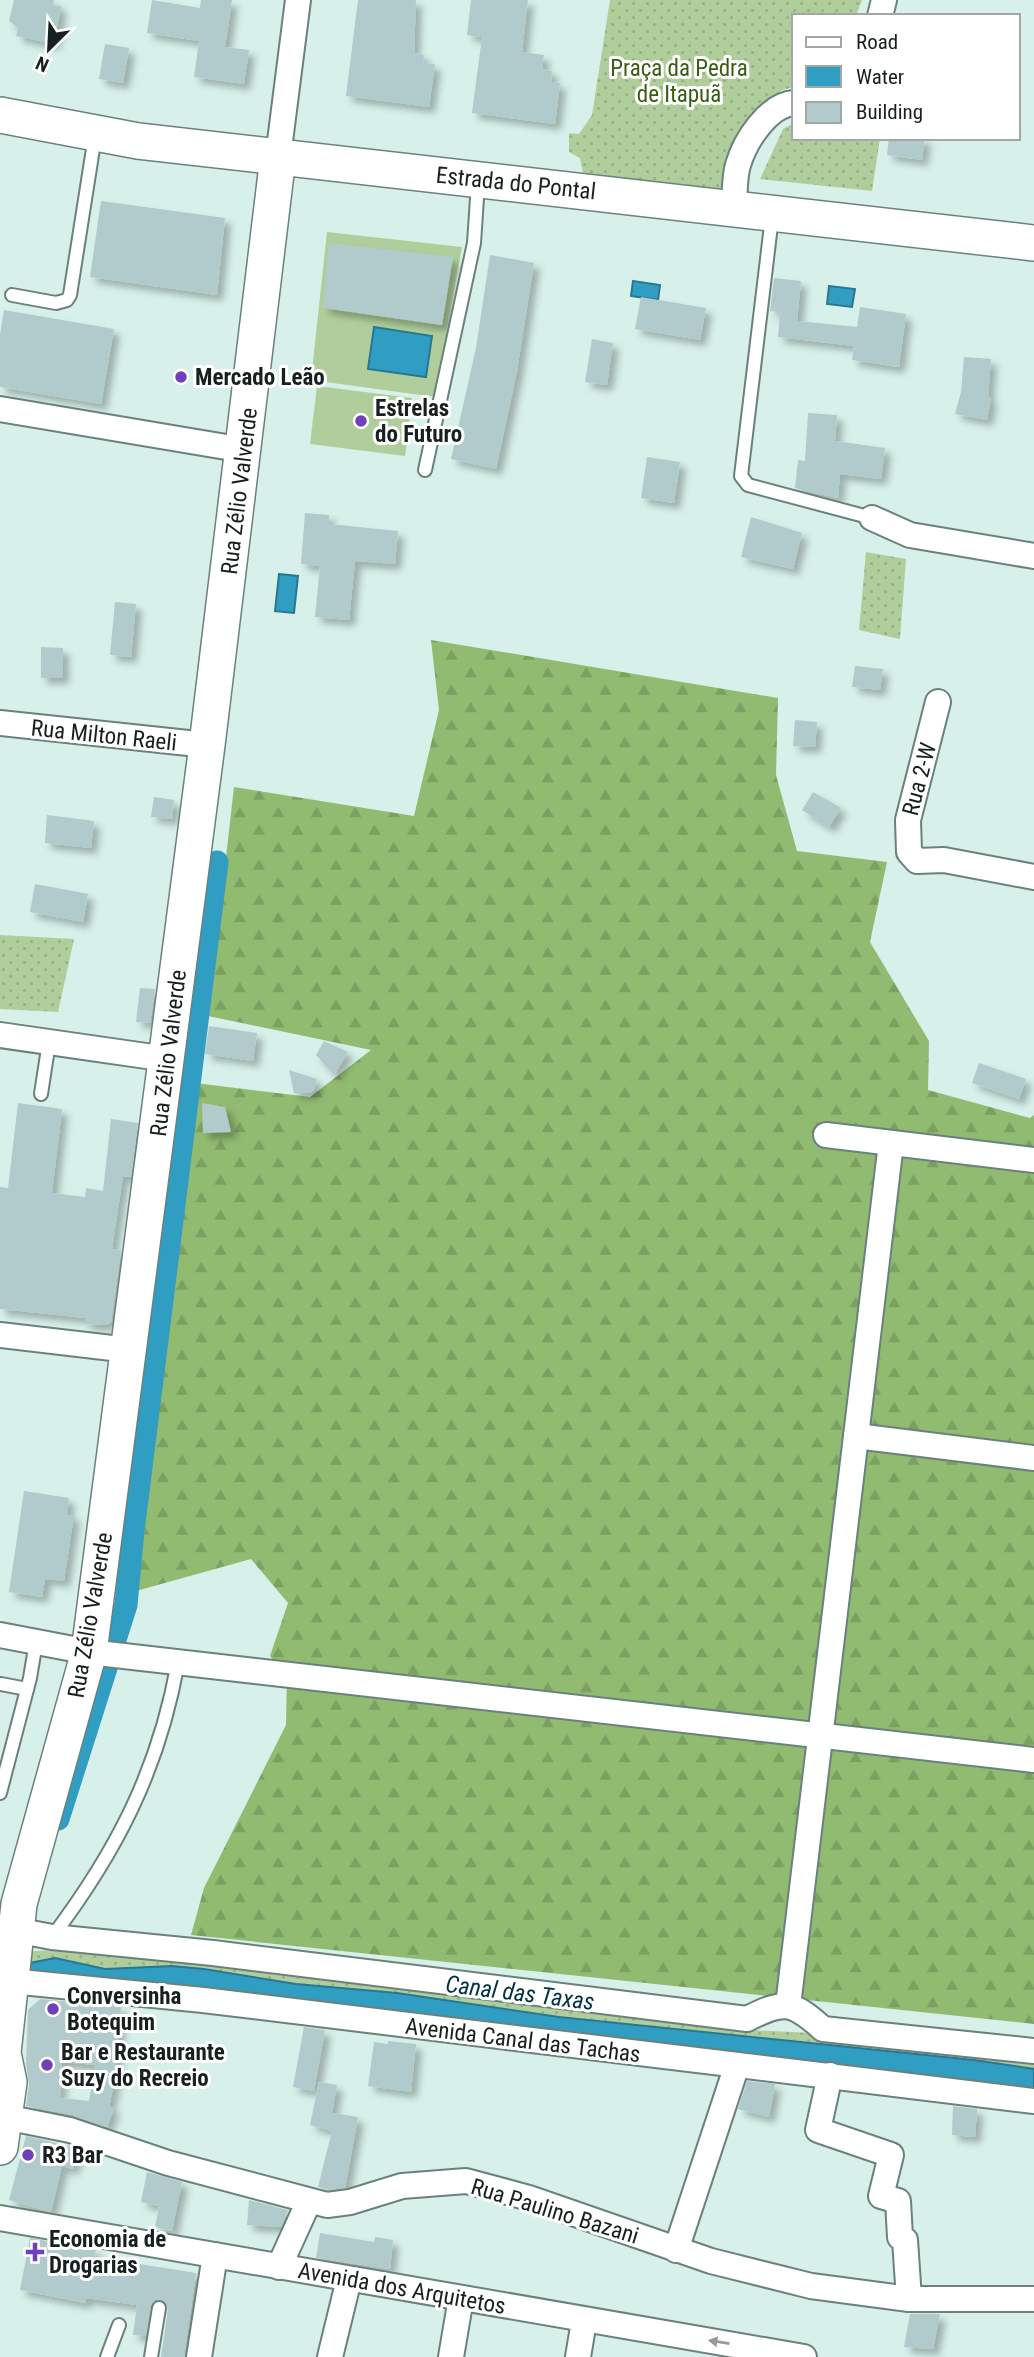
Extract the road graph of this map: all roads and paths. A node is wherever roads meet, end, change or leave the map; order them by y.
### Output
1 (298, 0) edge
2 (792, 103) edge
3 (0, 115) edge
4 (95, 135) junction
5 (278, 157) junction
6 (478, 179) junction
7 (734, 208) junction
8 (772, 213) junction
9 (1034, 243) edge
10 (12, 295) dead end
11 (0, 409) edge
12 (244, 450) junction
13 (425, 470) dead end
14 (872, 518) joint
15 (1034, 556) edge
16 (938, 702) dead end
17 (0, 723) edge
18 (207, 746) junction
19 (1034, 877) edge
20 (0, 1035) edge
21 (49, 1042) junction
22 (167, 1059) junction
23 (41, 1094) dead end
24 (826, 1135) dead end
25 (891, 1143) junction
26 (1034, 1160) edge
27 (0, 1335) edge
28 (129, 1350) junction
29 (856, 1436) junction
30 (1034, 1458) edge
31 (0, 1635) edge
32 (36, 1642) junction
33 (89, 1652) junction
34 (178, 1662) junction
35 (1, 1684) edge
36 (27, 1689) junction
37 (820, 1735) junction
38 (1034, 1760) edge
39 (0, 1793) edge
40 (52, 1937) junction
41 (9, 1956) edge
42 (788, 2006) junction
43 (1034, 2051) edge
44 (1, 2055) edge
45 (737, 2065) junction
46 (830, 2075) junction
47 (1034, 2101) edge
48 (2, 2127) edge
49 (309, 2201) junction
50 (0, 2218) edge
51 (676, 2250) junction
52 (215, 2255) junction
53 (279, 2267) junction
54 (349, 2279) junction
55 (461, 2298) junction
56 (909, 2299) junction
57 (1034, 2300) edge
58 (159, 2308) dead end
59 (584, 2321) junction
60 (119, 2325) dead end
61 (792, 2356) edge
62 (107, 2357) edge
63 (151, 2357) edge
64 (199, 2357) edge
65 (330, 2357) edge
66 (451, 2357) edge
67 (578, 2357) edge

1 - 5 street
2 - 7 street
3 - 4 street, Estrada do Pontal
4 - 5 street, Estrada do Pontal
4 - 10 lane
5 - 6 street, Estrada do Pontal
5 - 12 street, Rua Zélio Valverde
6 - 7 street, Estrada do Pontal
6 - 13 lane
7 - 8 street, Estrada do Pontal
8 - 9 street, Estrada do Pontal
8 - 14 lane
11 - 12 street
12 - 18 street, Rua Zélio Valverde
14 - 15 street
16 - 19 street, Rua 2-W
17 - 18 street, Rua Milton Raeli
18 - 22 street, Rua Zélio Valverde
20 - 21 street
21 - 22 street
21 - 23 lane
22 - 28 street, Rua Zélio Valverde
24 - 25 street
25 - 26 street
25 - 29 street
27 - 28 street
28 - 33 street, Rua Zélio Valverde
29 - 30 street
29 - 37 street
31 - 32 street
32 - 33 street
32 - 36 lane
33 - 34 street
33 - 41 street, Rua Zélio Valverde
34 - 37 street
34 - 40 lane
35 - 36 lane
36 - 39 lane
37 - 38 street
37 - 42 street
40 - 41 street
40 - 42 street
41 - 44 street, Rua Zélio Valverde
41 - 45 street, Avenida Canal das Tachas
42 - 43 street
44 - 48 street, Rua Zélio Valverde
45 - 46 street, Avenida Canal das Tachas
45 - 51 street
46 - 47 street, Avenida Canal das Tachas
46 - 56 street
48 - 49 street, Rua Paulino Bazani
49 - 51 street, Rua Paulino Bazani
49 - 53 street
50 - 52 street, Avenida dos Arquitetos
51 - 56 street, Rua Paulino Bazani
52 - 53 street, Avenida dos Arquitetos
52 - 64 street
53 - 54 street, Avenida dos Arquitetos
54 - 55 street, Avenida dos Arquitetos
54 - 65 street
55 - 59 street, Avenida dos Arquitetos
55 - 66 street
56 - 57 street, Rua Paulino Bazani
58 - 63 lane
61 -> 59 street, Avenida dos Arquitetos
59 - 67 street
60 - 62 lane

